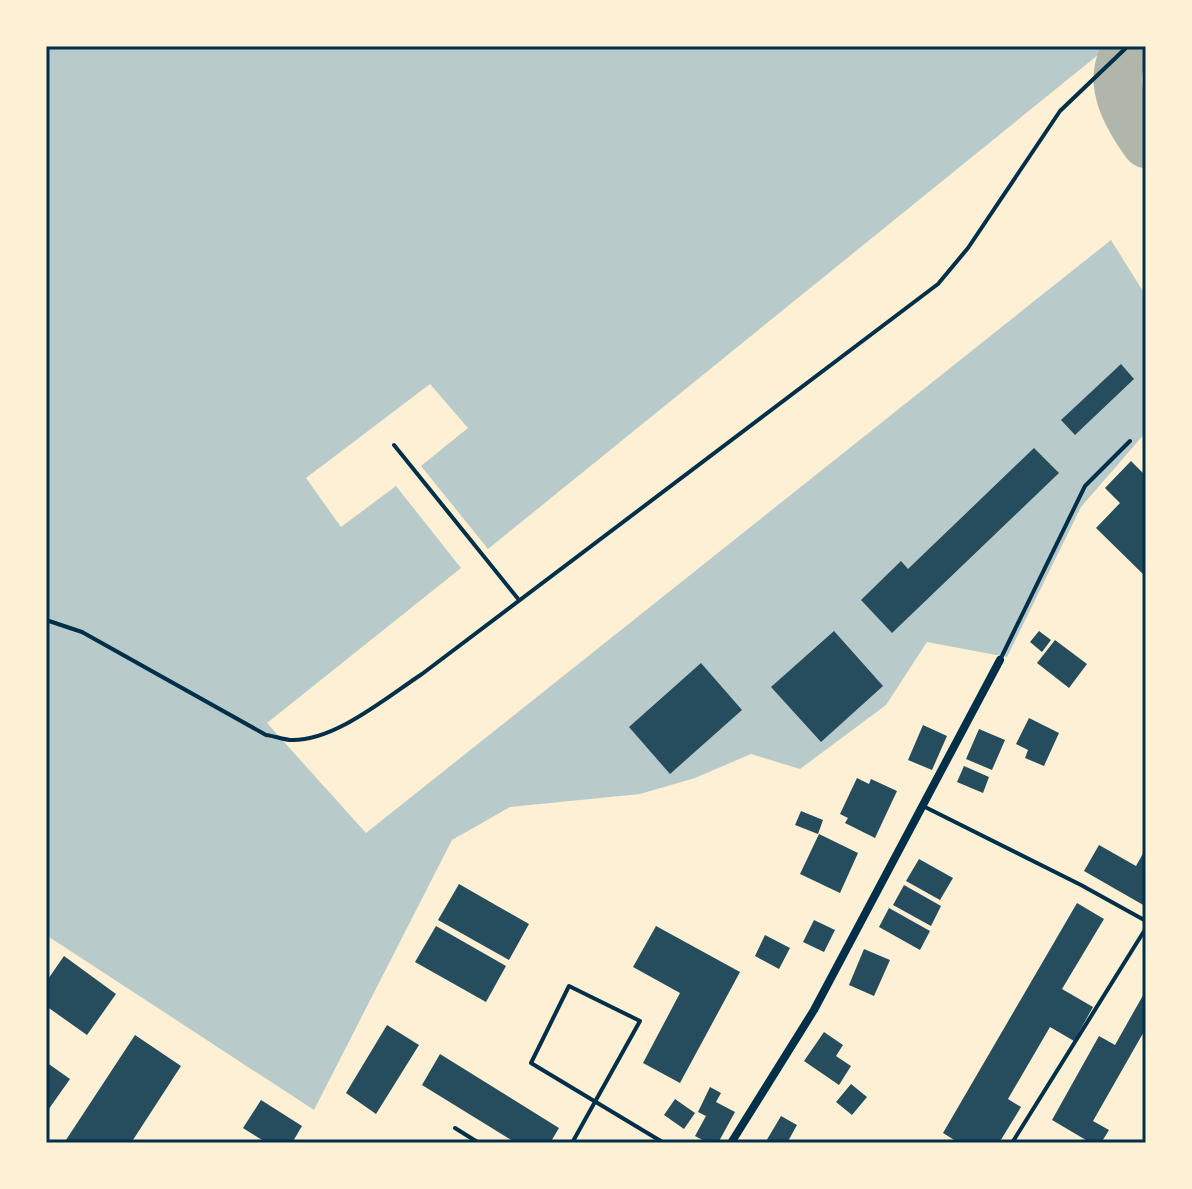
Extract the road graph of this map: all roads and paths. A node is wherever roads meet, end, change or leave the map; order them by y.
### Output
1 (1128, 46) edge
2 (1130, 441) dead end
3 (394, 445) dead end
4 (519, 600) junction
5 (46, 620) edge
6 (1000, 660) joint
7 (923, 806) junction
8 (1146, 921) edge
9 (1146, 928) edge
10 (595, 1102) junction
11 (455, 1128) dead end
12 (479, 1143) edge
13 (572, 1143) edge
14 (664, 1143) edge
15 (731, 1143) edge
16 (1012, 1143) edge

1 - 4 lane
2 - 6 lane
3 - 4 lane
4 - 5 lane
6 - 7 street
7 - 8 lane
7 - 15 street
9 - 16 lane
10 - 10 lane
10 - 13 lane
10 - 14 lane
11 - 12 lane

